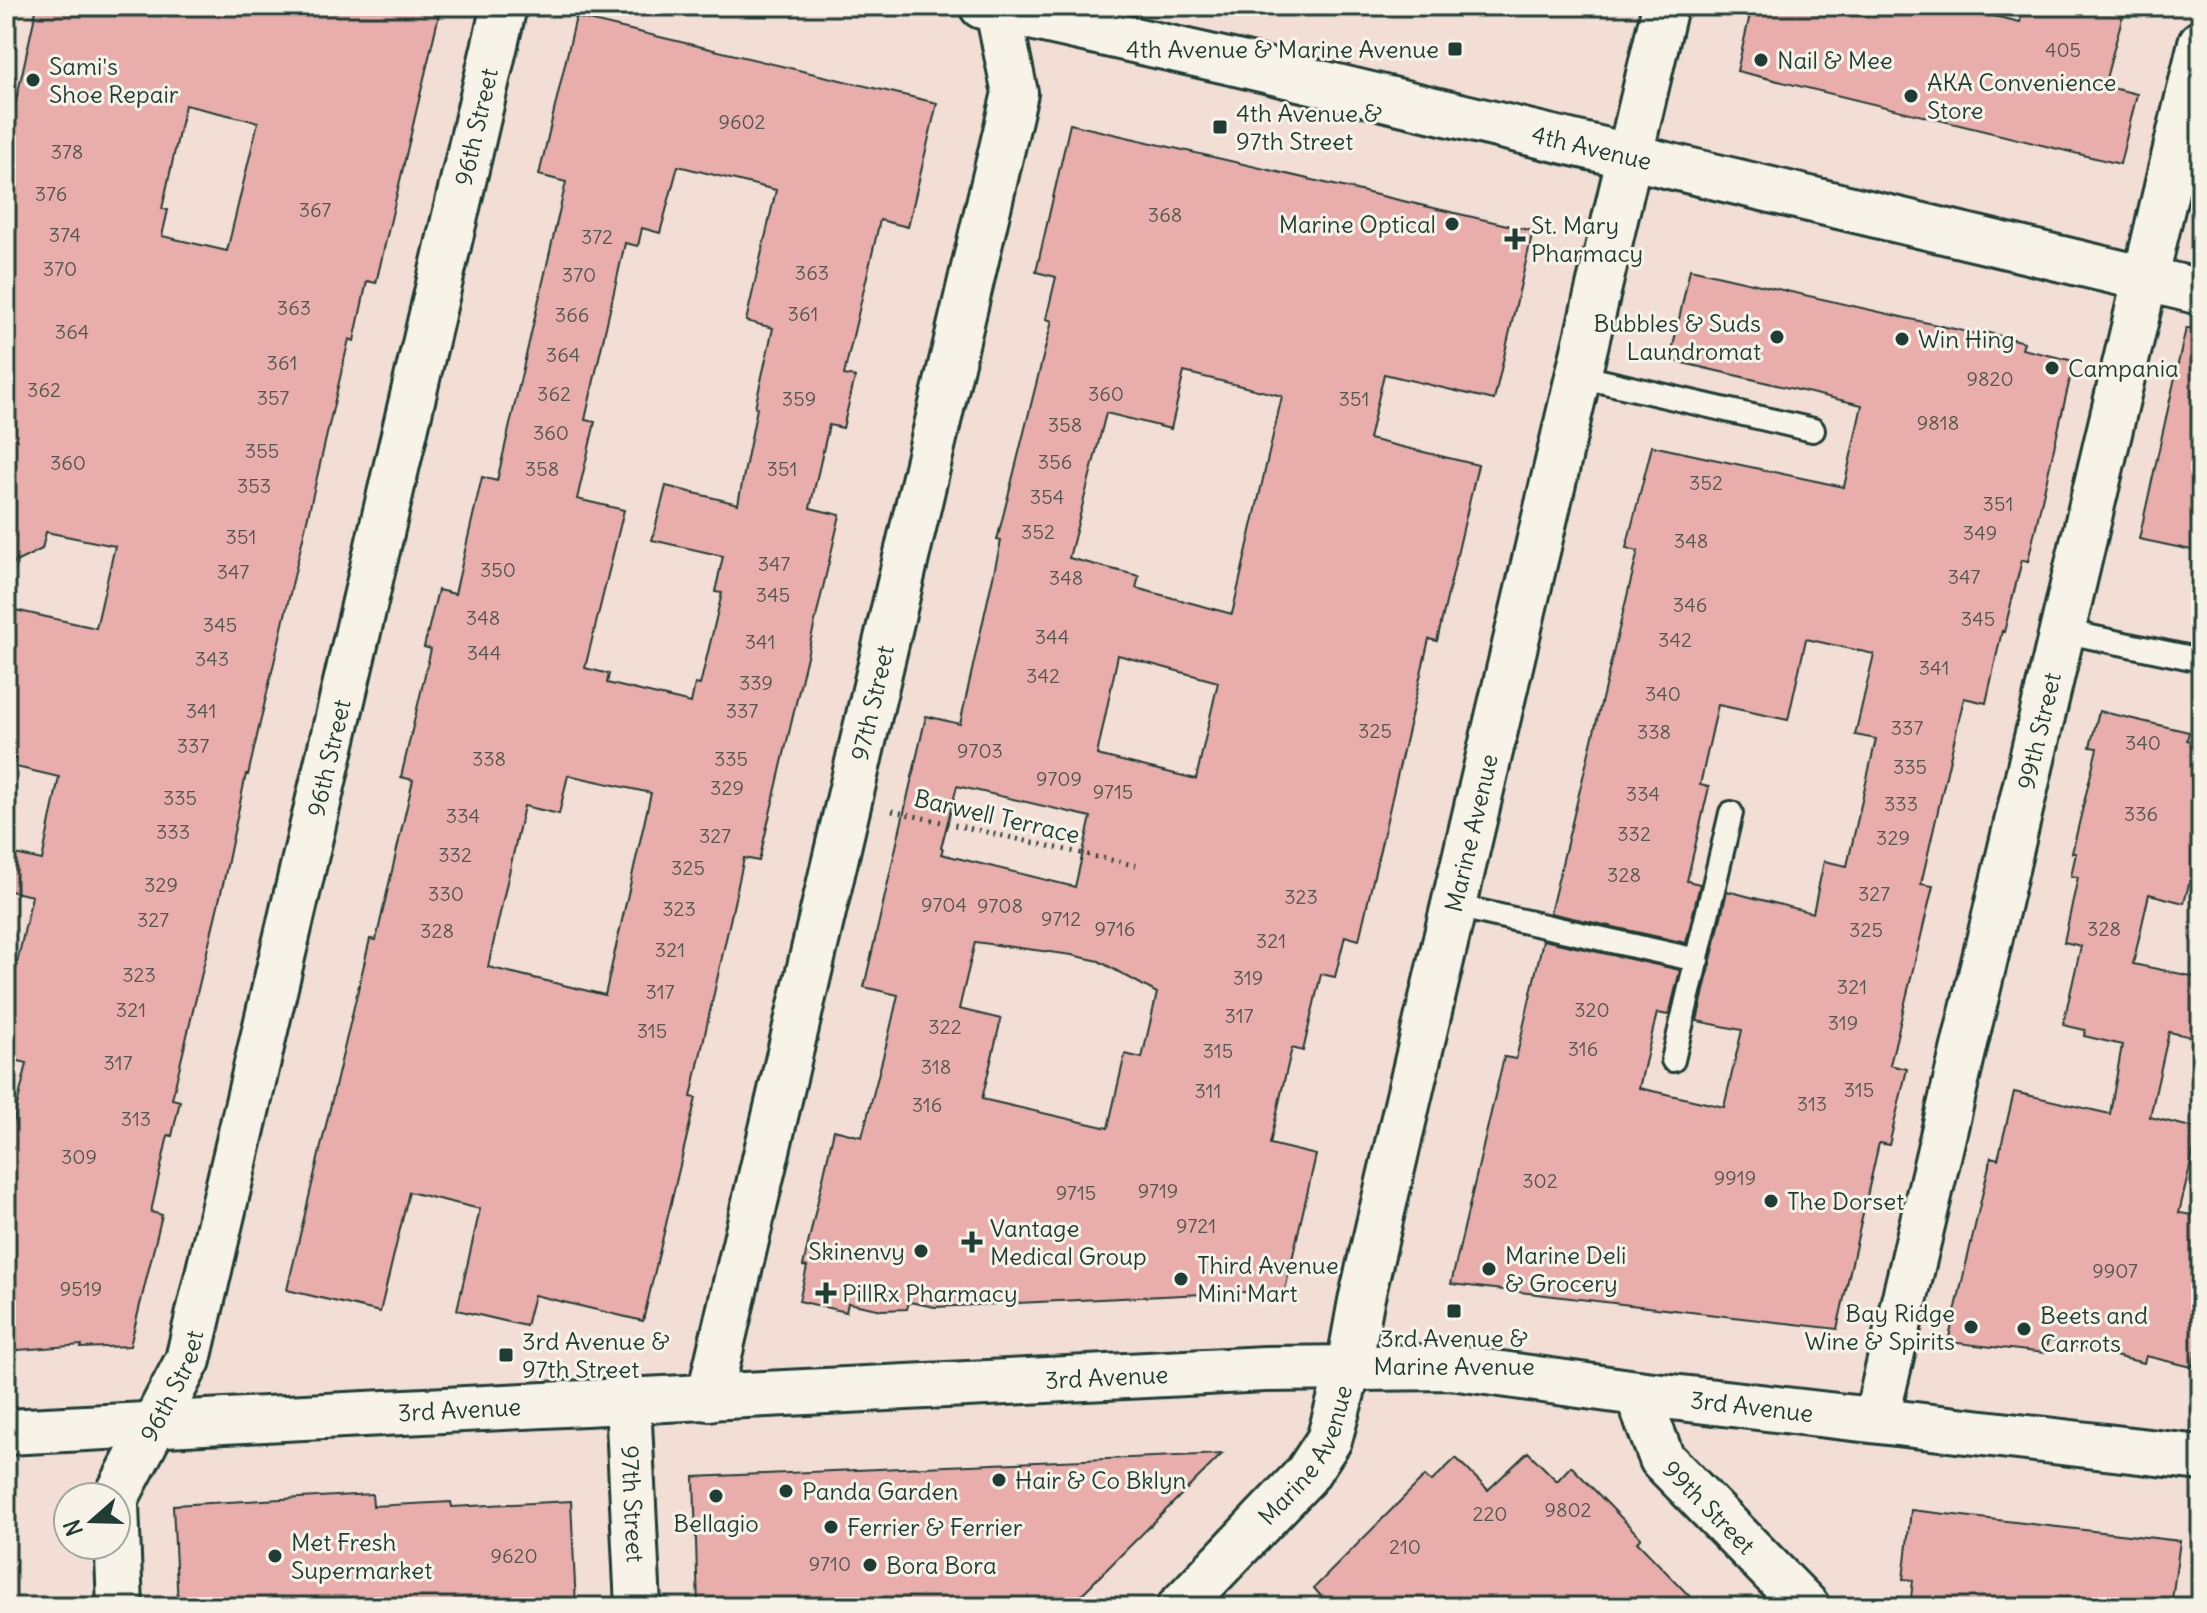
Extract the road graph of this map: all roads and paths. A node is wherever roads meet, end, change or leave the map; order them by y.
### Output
1 (504, 6) edge
2 (1665, 6) edge
3 (992, 7) edge
4 (2201, 43) edge
5 (1628, 157) junction
6 (2145, 279) junction
7 (2201, 292) edge
8 (1579, 376) junction
9 (1813, 430) dead end
10 (2062, 631) junction
11 (2201, 660) edge
12 (848, 800) junction
13 (1731, 813) dead end
14 (1138, 866) dead end
15 (1455, 906) junction
16 (1697, 960) junction
17 (1673, 1060) dead end
18 (1349, 1367) junction
19 (1637, 1393) junction
20 (709, 1398) junction
21 (628, 1402) junction
22 (1876, 1420) junction
23 (154, 1423) junction
24 (6, 1432) edge
25 (2201, 1458) edge
26 (125, 1481) edge
27 (118, 1561) edge
28 (120, 1607) edge
29 (638, 1607) edge
30 (1180, 1607) edge
31 (1807, 1607) edge

1 - 23 street, 96th Street
2 - 5 street, Marine Avenue
3 - 5 street, 4th Avenue
3 - 12 street, 97th Street
4 - 6 street, 99th Street
5 - 6 street, 4th Avenue
5 - 8 street, Marine Avenue
6 - 7 street, 4th Avenue
6 - 10 street, 99th Street
8 - 9 lane
8 - 15 street, Marine Avenue
10 - 11 lane
10 - 22 street, 99th Street
12 - 14 path, Barwell Terrace
12 - 20 street, 97th Street
13 - 16 lane
15 - 16 lane
15 - 18 street, Marine Avenue
16 - 17 lane
18 - 19 street, 3rd Avenue
18 - 20 street, 3rd Avenue
18 - 30 street, Marine Avenue
19 - 22 street, 3rd Avenue
19 - 31 street, 99th Street
20 - 21 street, 3rd Avenue
21 - 23 street, 3rd Avenue
21 - 29 street, 97th Street
22 - 25 street, 3rd Avenue
23 - 24 street, 3rd Avenue
23 - 26 street, 96th Street
27 - 28 street

